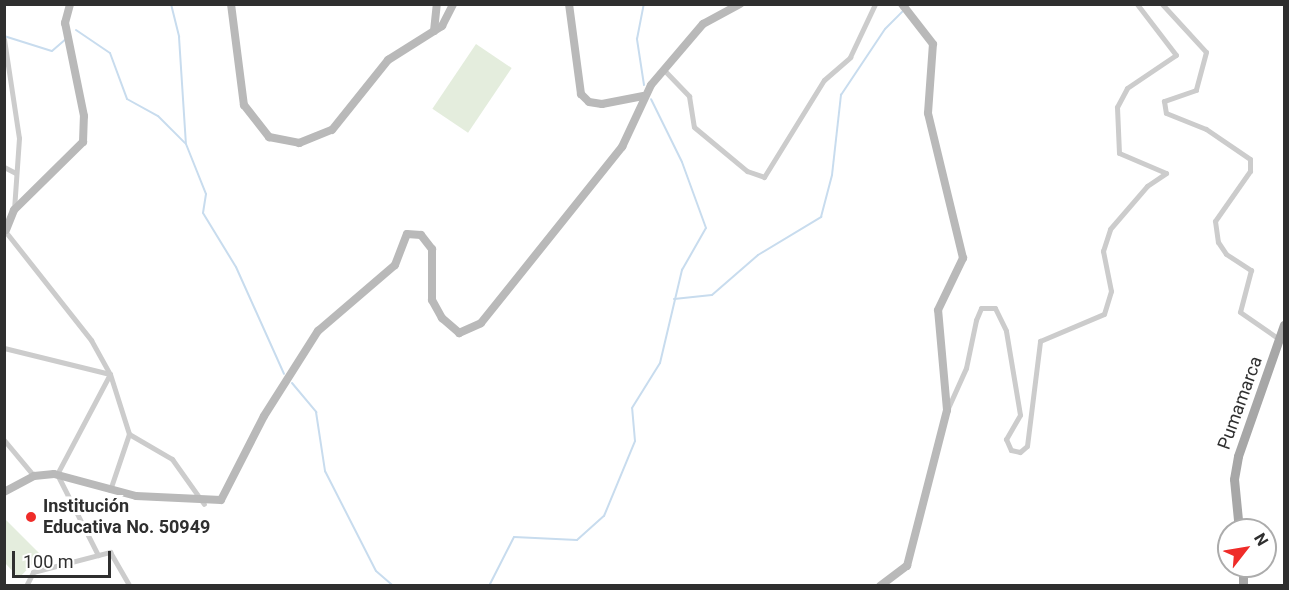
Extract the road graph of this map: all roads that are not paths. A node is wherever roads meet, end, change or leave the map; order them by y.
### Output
1 (70, 4) edge
2 (231, 4) edge
3 (437, 4) edge
4 (453, 4) edge
5 (569, 4) edge
6 (740, 4) edge
7 (875, 4) edge
8 (902, 4) edge
9 (1137, 4) edge
10 (1162, 4) edge
11 (434, 31) junction
12 (4, 39) edge
13 (665, 71) junction
14 (643, 96) junction
15 (4, 167) edge
16 (16, 173) junction
17 (14, 210) junction
18 (5, 231) edge
19 (1284, 325) edge
20 (1280, 340) junction
21 (4, 348) edge
22 (110, 374) junction
23 (947, 410) junction
24 (129, 434) junction
25 (4, 440) edge
26 (57, 474) junction
27 (34, 476) junction
28 (110, 491) junction
29 (4, 492) edge
30 (204, 504) junction
31 (1238, 518) edge
32 (98, 555) junction
33 (26, 585) edge
34 (130, 585) edge
35 (880, 585) edge

1 - 17 main road
2 - 11 main road
3 - 11 main road
4 - 11 main road
5 - 14 main road
6 - 13 main road
7 - 13 street
8 - 23 main road
9 - 23 street
10 - 20 street
12 - 16 street
13 - 14 main road
14 - 30 main road
15 - 16 street
16 - 17 street
17 - 18 main road
18 - 22 street
19 - 20 main road, Pumamarca
20 - 31 main road, Pumamarca
21 - 22 street
22 - 24 street
22 - 26 street
23 - 35 main road
24 - 28 street
24 - 30 street
25 - 27 street
26 - 27 main road
26 - 28 main road
26 - 32 street
27 - 29 main road
28 - 30 main road
32 - 33 street
32 - 34 street

